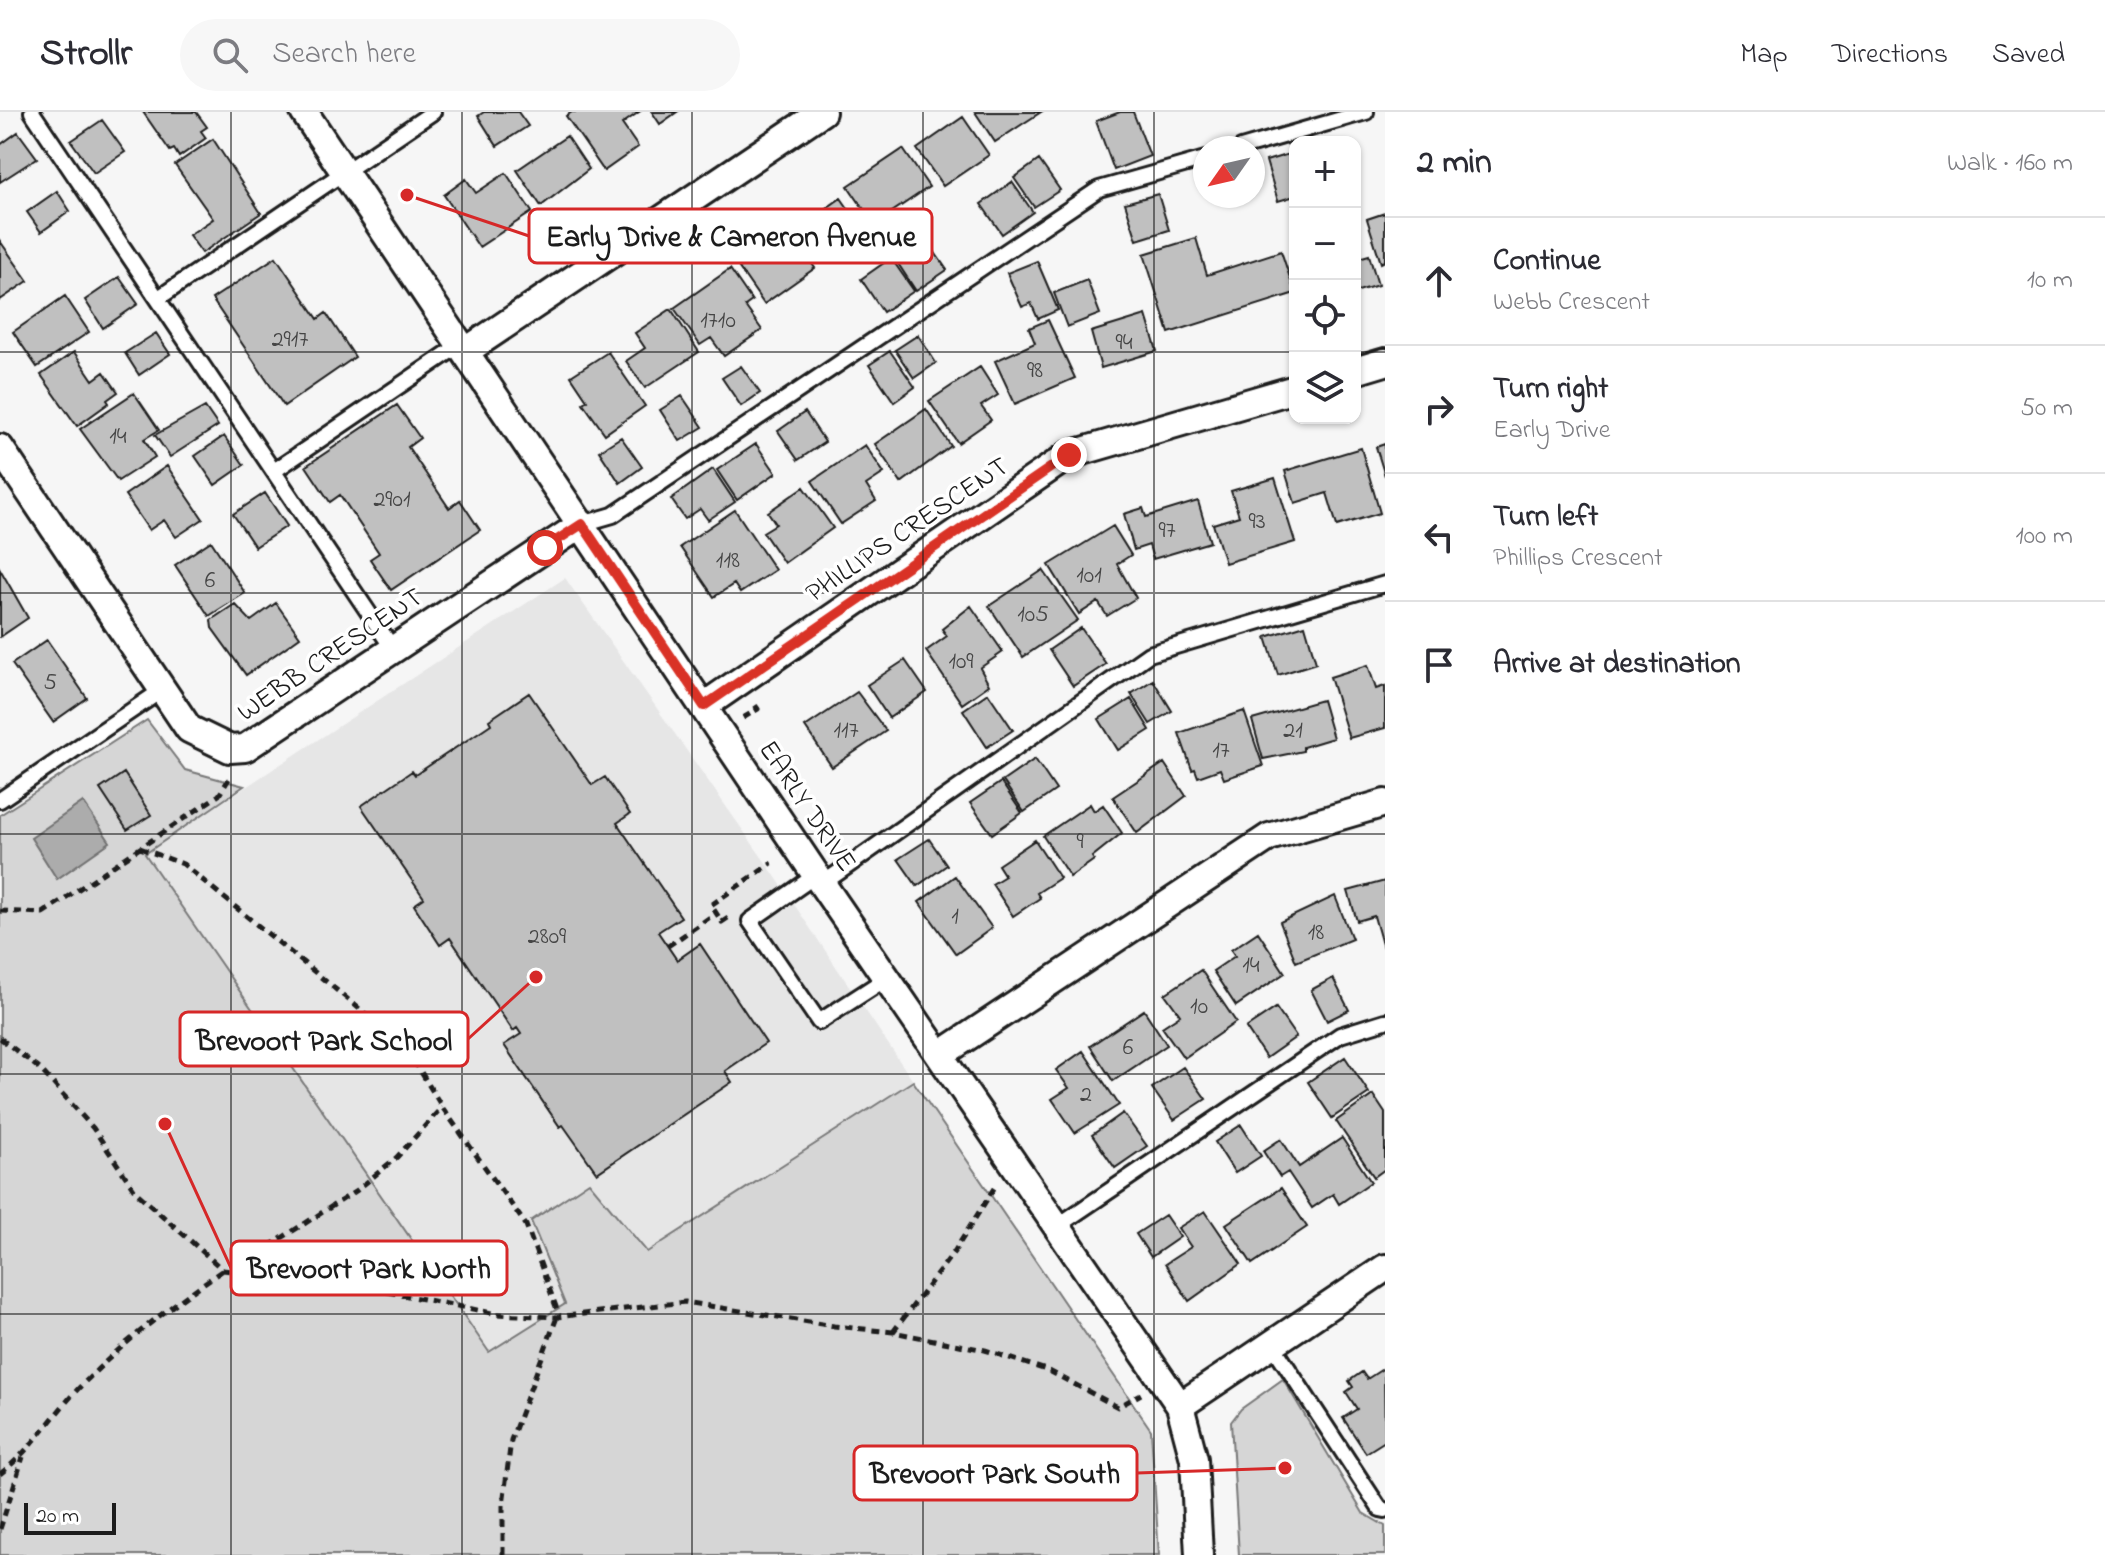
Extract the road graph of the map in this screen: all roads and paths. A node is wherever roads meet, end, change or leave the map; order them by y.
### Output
1 (32, 112) edge
2 (304, 112) edge
3 (433, 112) edge
4 (822, 112) edge
5 (1366, 112) edge
6 (1265, 141) edge
7 (1193, 162) edge
8 (343, 171) junction
9 (160, 297) junction
10 (464, 347) junction
11 (1385, 362) edge
12 (1361, 369) edge
13 (1289, 391) edge
14 (0, 448) edge
15 (274, 471) junction
16 (582, 524) junction
17 (1385, 584) edge
18 (393, 649) junction
19 (162, 690) junction
20 (704, 706) junction
21 (232, 778) dead end
22 (0, 800) edge
23 (1385, 803) edge
24 (140, 848) junction
25 (819, 879) junction
26 (0, 911) edge
27 (716, 913) dead end
28 (668, 946) dead end
29 (887, 978) junction
30 (1385, 1021) edge
31 (0, 1038) edge
32 (940, 1055) junction
33 (442, 1107) junction
34 (992, 1187) dead end
35 (1056, 1227) junction
36 (1385, 1268) edge
37 (223, 1270) junction
38 (232, 1270) junction
39 (558, 1316) junction
40 (893, 1332) junction
41 (1272, 1344) junction
42 (1135, 1398) dead end
43 (1180, 1406) junction
44 (24, 1455) junction
45 (0, 1474) edge
46 (1385, 1510) edge
47 (0, 1529) edge
48 (503, 1555) edge
49 (1199, 1555) edge

1 - 9 lane
2 - 8 street, EARLY DRIVE
3 - 8 lane
4 - 10 street
5 - 6 lane
7 - 16 lane
8 - 9 lane
8 - 10 street, EARLY DRIVE
9 - 15 lane
10 - 15 lane
10 - 16 street, EARLY DRIVE
11 - 12 street
13 - 20 street, PHILLIPS CRESCENT
14 - 19 street, WEBB CRESCENT
15 - 18 lane
16 - 18 street, WEBB CRESCENT
16 - 20 street, EARLY DRIVE
17 - 25 lane
18 - 19 street, WEBB CRESCENT
19 - 22 lane
20 - 25 street, EARLY DRIVE
21 - 24 path
23 - 32 street
24 - 26 path
24 - 33 path
25 - 29 street, EARLY DRIVE
25 - 29 lane
27 - 28 path
29 - 32 street, EARLY DRIVE
30 - 35 lane
31 - 37 path
32 - 35 street, EARLY DRIVE
33 - 38 path
33 - 39 path
34 - 40 path
35 - 43 street, EARLY DRIVE
36 - 41 street
37 - 38 path
37 - 44 path
38 - 39 path
39 - 40 path
39 - 48 path
40 - 42 path
41 - 43 street
41 - 46 lane
43 - 49 street, EARLY DRIVE
44 - 45 path
44 - 47 path

